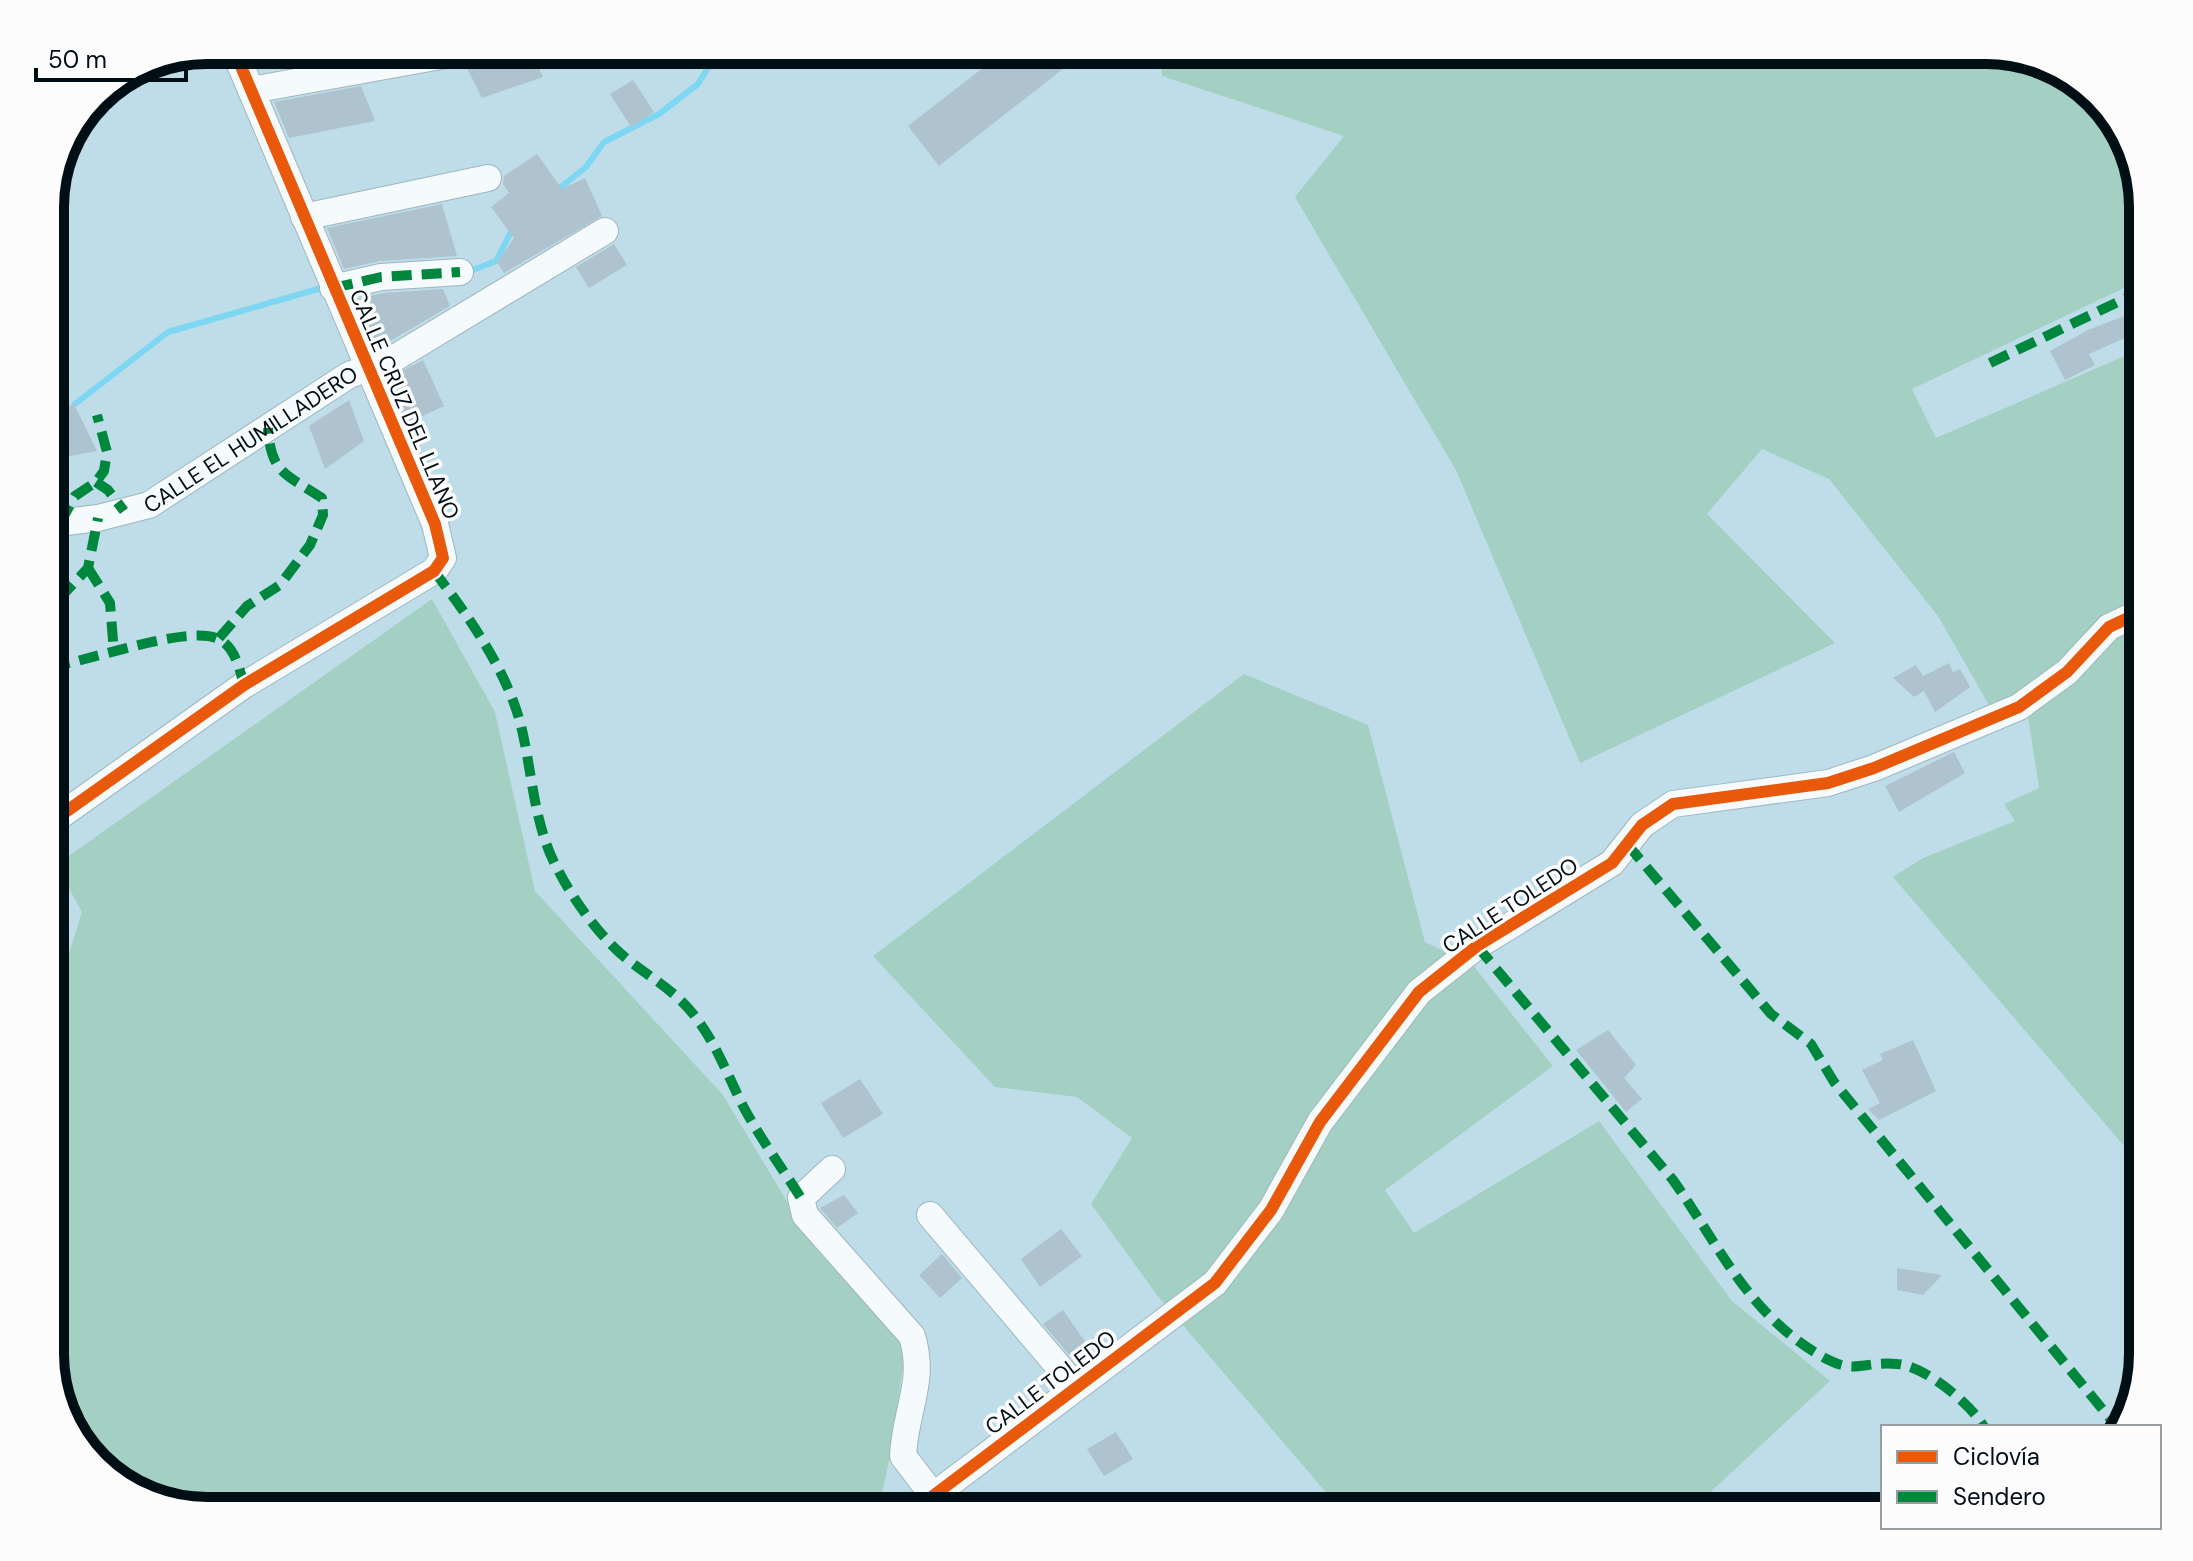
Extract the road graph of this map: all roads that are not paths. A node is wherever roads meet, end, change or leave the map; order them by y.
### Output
1 (240, 64) edge
2 (396, 64) edge
3 (251, 90) junction
4 (488, 178) dead end
5 (304, 217) junction
6 (605, 231) dead end
7 (460, 272) dead end
8 (333, 288) junction
9 (368, 368) junction
10 (64, 522) edge
11 (2129, 618) edge
12 (64, 813) edge
13 (832, 1169) dead end
14 (930, 1215) dead end
15 (1076, 1387) junction
16 (925, 1497) edge
17 (941, 1497) edge

1 - 3 street, CALLE CRUZ DEL LLANO
2 - 3 street
3 - 5 street, CALLE CRUZ DEL LLANO
4 - 5 street
5 - 8 street, CALLE CRUZ DEL LLANO
6 - 9 street, CALLE EL HUMILLADERO
7 - 8 street
8 - 9 street, CALLE CRUZ DEL LLANO
9 - 10 street, CALLE EL HUMILLADERO
9 - 12 street, CALLE CRUZ DEL LLANO
11 - 15 street, CALLE TOLEDO
13 - 16 street
14 - 15 street
15 - 17 street, CALLE TOLEDO

